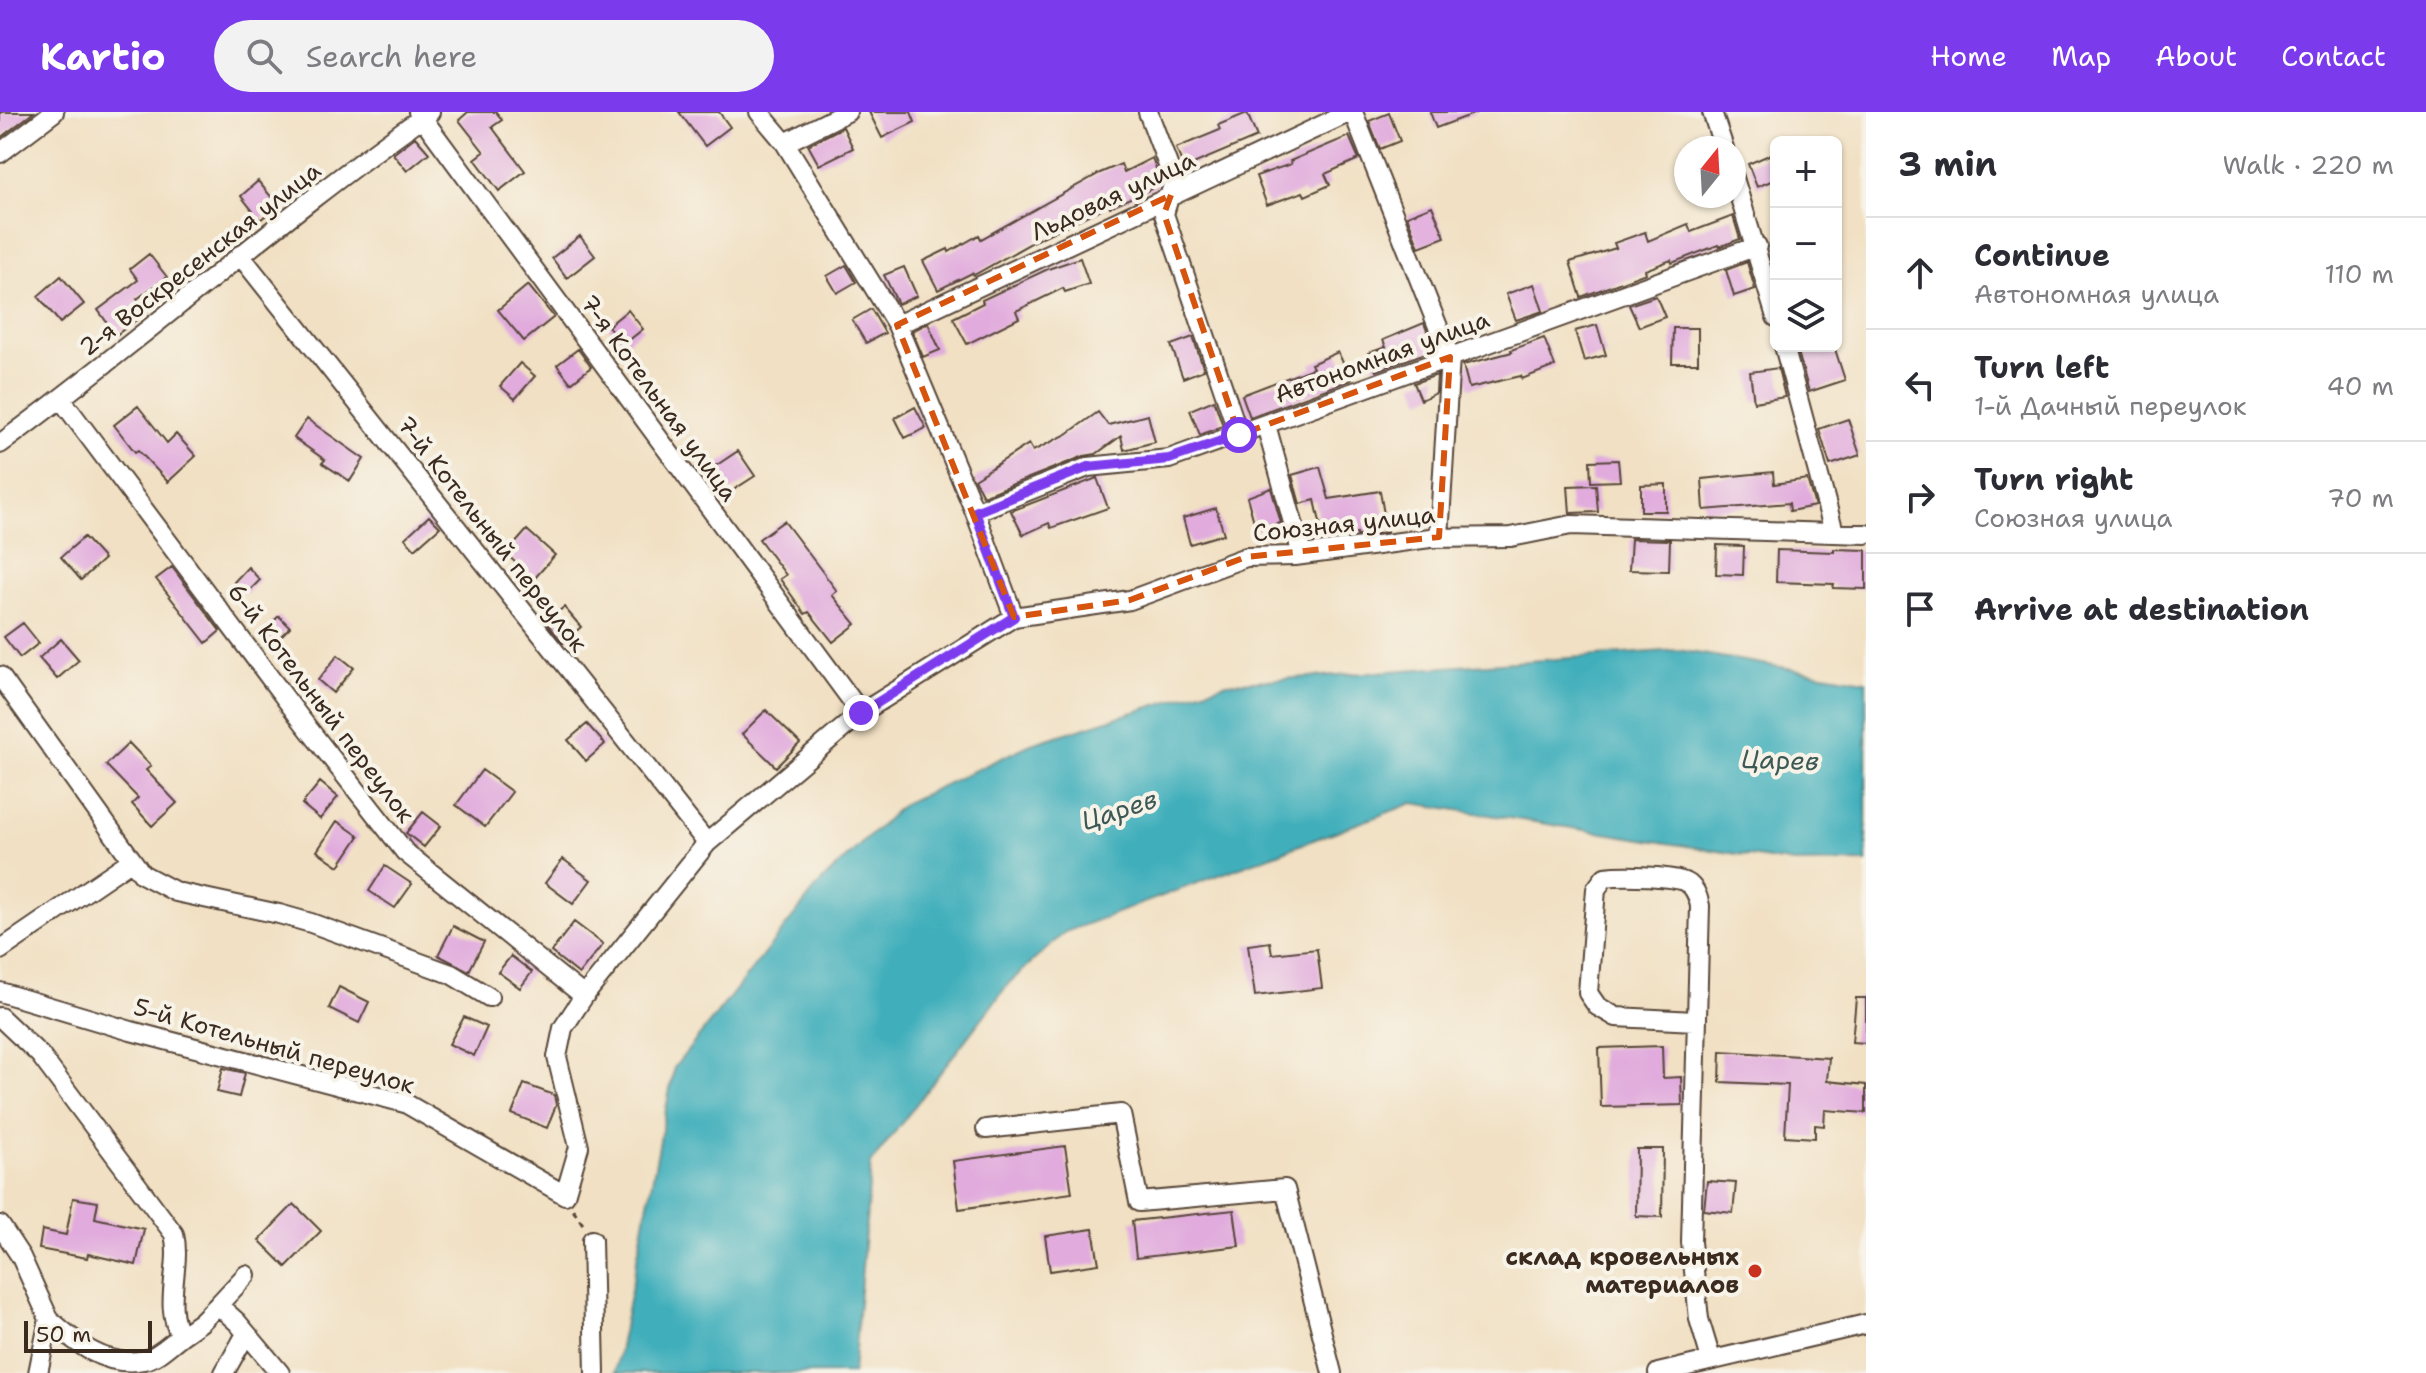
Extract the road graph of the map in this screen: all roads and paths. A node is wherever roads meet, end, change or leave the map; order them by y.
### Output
1 (54, 112) edge
2 (759, 112) edge
3 (847, 112) edge
4 (1148, 112) edge
5 (1352, 112) edge
6 (1712, 112) edge
7 (423, 114) edge
8 (1720, 136) edge
9 (785, 143) junction
10 (0, 153) edge
11 (1171, 195) junction
12 (1744, 208) edge
13 (1757, 246) junction
14 (240, 255) junction
15 (1770, 295) edge
16 (897, 325) junction
17 (1786, 352) edge
18 (1450, 357) junction
19 (61, 399) junction
20 (1266, 425) junction
21 (1239, 435) junction
22 (0, 444) edge
23 (975, 512) junction
24 (1834, 532) junction
25 (1866, 534) edge
26 (1439, 537) junction
27 (1302, 555) junction
28 (1014, 617) junction
29 (0, 676) edge
30 (861, 713) junction
31 (707, 843) junction
32 (132, 860) junction
33 (0, 950) edge
34 (0, 992) edge
35 (584, 996) junction
36 (489, 997) dead end
37 (0, 1017) edge
38 (1695, 1021) junction
39 (986, 1129) dead end
40 (565, 1195) junction
41 (0, 1225) edge
42 (592, 1240) joint
43 (246, 1275) dead end
44 (218, 1305) junction
45 (49, 1319) junction
46 (1866, 1324) edge
47 (246, 1334) junction
48 (181, 1336) junction
49 (1711, 1359) junction
50 (38, 1373) edge
51 (224, 1373) edge
52 (280, 1373) edge
53 (595, 1373) edge
54 (1332, 1373) edge
55 (1658, 1373) edge

1 - 10 street
2 - 9 street
3 - 9 street
4 - 11 street
5 - 11 street, Льдовая улица
5 - 18 street
6 - 8 street
7 - 14 street, 2-я Воскресенская улица
7 - 30 street, 7-я Котельная улица
9 - 16 street
11 - 16 street, Льдовая улица
11 - 21 street
12 - 13 street
13 - 15 street
13 - 18 street, Автономная улица
14 - 19 street, 2-я Воскресенская улица
14 - 31 street, 7-й Котельный переулок
16 - 23 street
17 - 24 street
18 - 20 street, Автономная улица
18 - 26 street
19 - 22 street, 2-я Воскресенская улица
19 - 35 street, 6-й Котельный переулок
20 - 21 street, Автономная улица
20 - 27 street
21 - 23 street, Автономная улица
23 - 28 street
24 - 25 street, Союзная улица
24 - 26 street, Союзная улица
26 - 27 street, Союзная улица
27 - 28 street, Союзная улица
28 - 30 street, Союзная улица
29 - 32 street
30 - 31 street, Союзная улица
31 - 35 street, Союзная улица
32 - 33 street
32 - 36 street
34 - 40 street, 5-й Котельный переулок
35 - 40 street, Союзная улица
37 - 48 street
38 - 38 street
38 - 49 street
39 - 54 street
40 - 42 path
41 - 45 street
42 - 53 street
43 - 44 street
44 - 47 street
44 - 48 street
45 - 48 street
45 - 50 street
46 - 49 street
47 - 51 street
47 - 52 street
49 - 55 street

